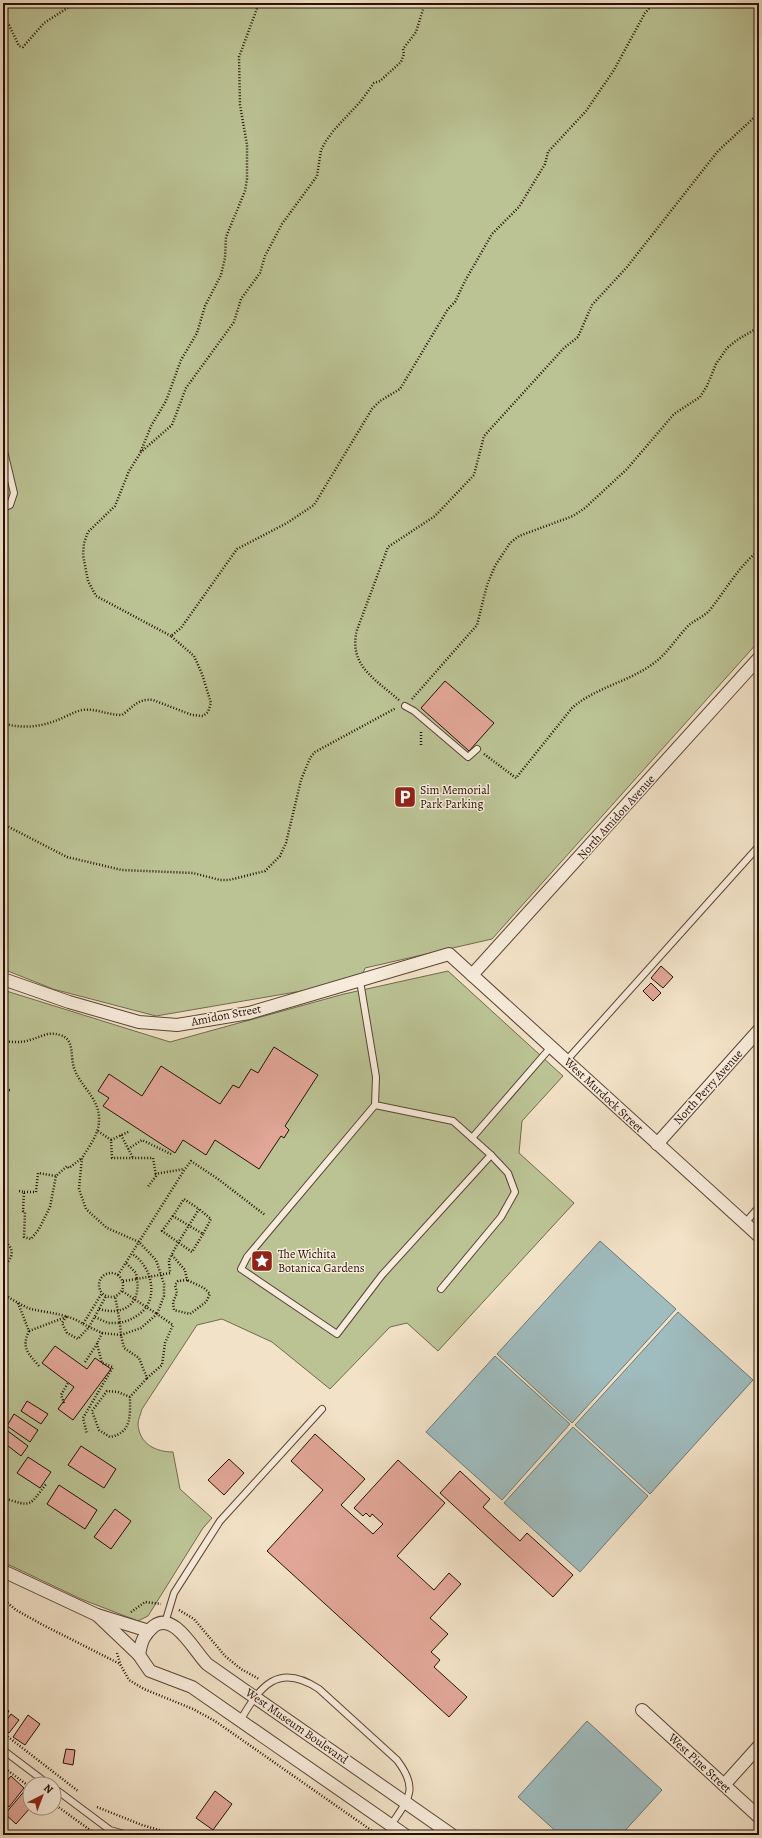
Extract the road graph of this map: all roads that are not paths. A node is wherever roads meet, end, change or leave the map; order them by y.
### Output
1 (3, 447) edge
2 (3, 508) edge
3 (758, 660) edge
4 (405, 706) road end
5 (477, 749) road end
6 (759, 846) edge
7 (449, 954) joint
8 (472, 975) junction
9 (3, 979) edge
10 (360, 981) junction
11 (759, 1030) edge
12 (551, 1047) junction
13 (566, 1061) junction
14 (376, 1105) junction
15 (472, 1138) junction
16 (657, 1144) junction
17 (492, 1155) junction
18 (759, 1207) edge
19 (745, 1223) junction
20 (759, 1236) edge
21 (441, 1289) dead end
22 (322, 1409) dead end
23 (3, 1571) edge
24 (97, 1615) junction
25 (165, 1623) junction
26 (148, 1631) junction
27 (139, 1655) junction
28 (254, 1697) junction
29 (642, 1710) dead end
30 (240, 1721) junction
31 (759, 1746) edge
32 (3, 1750) edge
33 (37, 1776) edge
34 (724, 1785) junction
35 (62, 1795) edge
36 (406, 1802) junction
37 (759, 1817) edge
38 (391, 1825) junction
39 (108, 1833) edge
40 (128, 1835) edge
41 (405, 1835) edge
42 (452, 1835) edge

1 - 2 lane
3 - 8 street, North Amidon Avenue
4 - 5 lane
6 - 13 lane
7 - 8 street, West Murdock Street
7 - 10 street, Amidon Street
8 - 12 street, West Murdock Street
9 - 10 street, Amidon Street
10 - 14 lane
11 - 16 street, North Perry Avenue
12 - 13 street, West Murdock Street
12 - 15 lane
13 - 16 street, West Murdock Street
14 - 15 lane
14 - 17 lane
15 - 17 lane
16 - 19 street, West Murdock Street
17 - 21 lane
18 - 19 lane
19 - 20 street, West Murdock Street
22 - 25 lane
23 - 24 street
24 - 26 street
24 - 27 street
25 - 26 street
25 - 28 street, West Museum Boulevard
26 - 27 street
27 - 30 street
28 - 30 lane
28 - 36 street, West Museum Boulevard
28 - 36 lane
29 - 34 street, West Pine Street
30 - 38 street
31 - 34 street
32 - 33 lane
34 - 37 street, West Pine Street
35 - 39 lane
36 - 38 lane
36 - 42 street, West Museum Boulevard
38 - 41 street
39 - 40 lane

